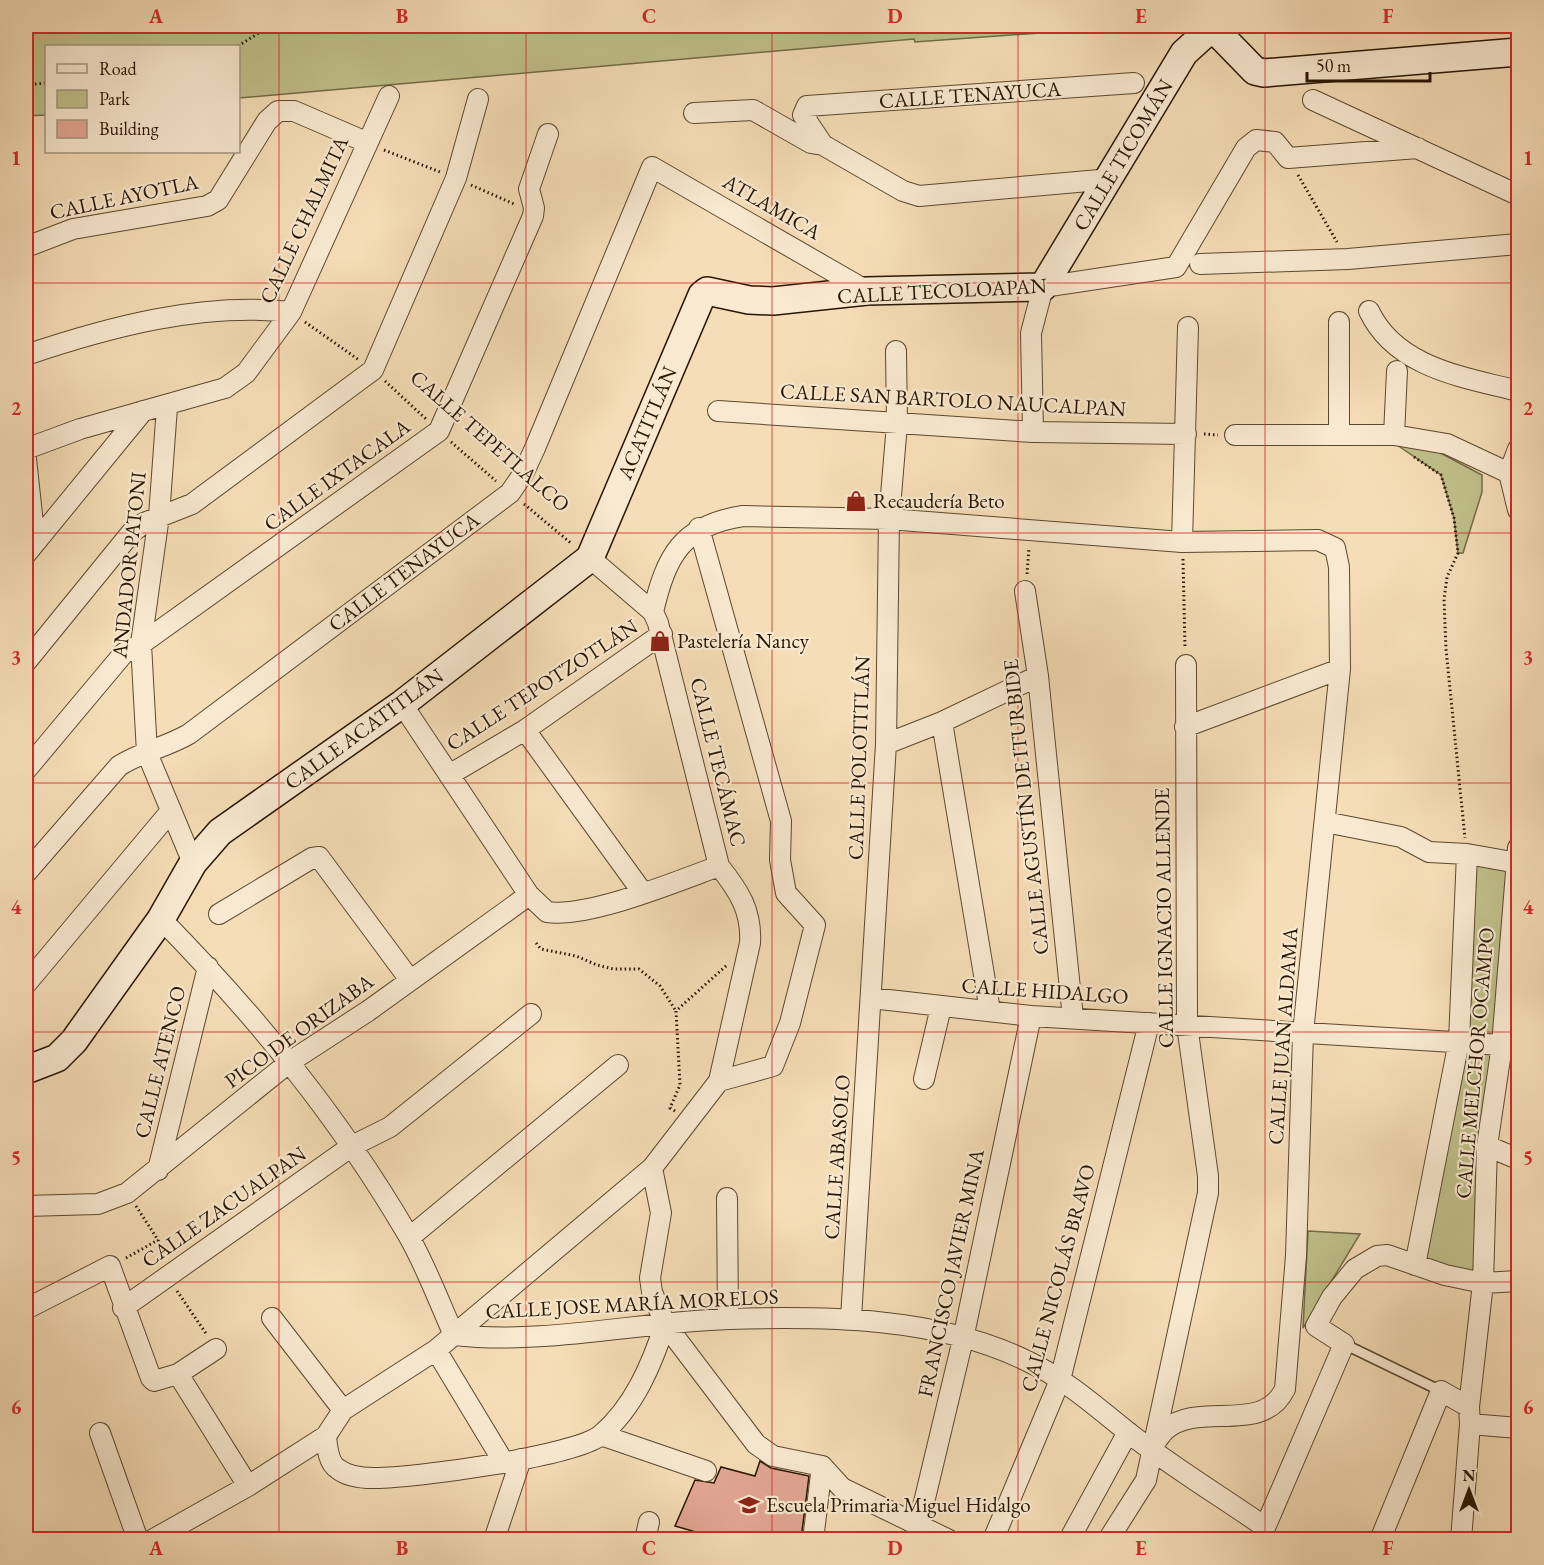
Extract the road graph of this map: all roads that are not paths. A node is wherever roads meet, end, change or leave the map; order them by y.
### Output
1 (1518, 52) edge
2 (1134, 83) dead end
3 (389, 96) dead end
4 (478, 99) dead end
5 (1313, 99) dead end
6 (694, 113) dead end
7 (548, 134) dead end
8 (366, 142) junction
9 (823, 145) junction
10 (1418, 148) junction
11 (652, 167) joint
12 (1111, 179) junction
13 (1518, 195) edge
14 (1518, 244) edge
15 (26, 247) edge
16 (1200, 264) dead end
17 (1043, 287) junction
18 (707, 291) joint
19 (867, 291) junction
20 (1369, 311) dead end
21 (291, 312) junction
22 (1339, 322) dead end
23 (1188, 327) dead end
24 (896, 351) dead end
25 (26, 356) edge
26 (1397, 371) dead end
27 (1518, 391) edge
28 (167, 407) junction
29 (143, 411) junction
30 (718, 411) dead end
31 (897, 424) junction
32 (1033, 432) junction
33 (1186, 434) junction
34 (1339, 434) junction
35 (1235, 435) road end
36 (1394, 435) junction
37 (26, 449) edge
38 (1518, 449) edge
39 (26, 459) edge
40 (1514, 473) edge
41 (1518, 510) edge
42 (159, 516) junction
43 (889, 519) junction
44 (699, 528) junction
45 (1318, 540) joint
46 (1182, 542) junction
47 (30, 548) edge
48 (590, 558) junction
49 (1025, 591) road end
50 (653, 612) junction
51 (662, 634) junction
52 (141, 644) junction
53 (26, 662) edge
54 (1186, 665) road end
55 (1340, 669) junction
56 (1038, 676) junction
57 (402, 704) junction
58 (942, 722) junction
59 (1185, 726) junction
60 (525, 730) junction
61 (886, 744) junction
62 (147, 753) junction
63 (26, 770) edge
64 (449, 775) junction
65 (170, 812) junction
66 (1325, 822) junction
67 (1467, 854) junction
68 (1518, 858) edge
69 (193, 863) junction
70 (720, 866) junction
71 (26, 873) edge
72 (643, 893) junction
73 (529, 895) junction
74 (219, 914) dead end
75 (161, 919) junction
76 (208, 967) junction
77 (410, 980) junction
78 (26, 984) edge
79 (872, 998) junction
80 (941, 1007) junction
81 (990, 1011) junction
82 (531, 1014) dead end
83 (1031, 1016) junction
84 (1073, 1018) junction
85 (1149, 1023) junction
86 (1187, 1025) junction
87 (1303, 1033) junction
88 (1459, 1041) junction
89 (1502, 1045) junction
90 (291, 1061) junction
91 (618, 1065) dead end
92 (26, 1070) edge
93 (924, 1079) dead end
94 (719, 1081) junction
95 (352, 1146) junction
96 (1487, 1146) junction
97 (1518, 1159) edge
98 (652, 1168) junction
99 (158, 1170) junction
100 (727, 1198) dead end
101 (26, 1206) edge
102 (410, 1237) junction
103 (1415, 1265) junction
104 (1518, 1281) edge
105 (1483, 1283) junction
106 (123, 1308) junction
107 (26, 1309) edge
108 (273, 1318) dead end
109 (851, 1318) junction
110 (728, 1319) junction
111 (665, 1324) junction
112 (454, 1335) junction
113 (963, 1339) junction
114 (1344, 1344) junction
115 (216, 1349) road end
116 (436, 1350) junction
117 (178, 1374) junction
118 (1060, 1380) junction
119 (1441, 1391) junction
120 (343, 1410) junction
121 (1470, 1415) junction
122 (1518, 1428) edge
123 (1128, 1432) junction
124 (100, 1433) dead end
125 (601, 1435) junction
126 (326, 1436) junction
127 (1151, 1449) junction
128 (512, 1460) junction
129 (822, 1466) junction
130 (706, 1471) dead end
131 (248, 1486) junction
132 (916, 1533) edge
133 (1262, 1533) edge
134 (138, 1539) edge
135 (152, 1539) edge
136 (494, 1539) edge
137 (813, 1539) edge
138 (949, 1539) edge
139 (993, 1539) edge
140 (1069, 1539) edge
141 (1108, 1539) edge
142 (1380, 1539) edge
143 (1461, 1539) edge

1 - 12 street, CALLE TICOMÁN
2 - 9 street, CALLE TENAYUCA
3 - 8 street, CALLE CHALMITA
4 - 42 street
5 - 10 street
6 - 9 street
7 - 52 street, CALLE IXTACALA
8 - 15 street, CALLE AYOTLA
8 - 21 street, CALLE CHALMITA
9 - 12 street
10 - 13 street
10 - 17 street, CALLE TECOLOAPAN
11 - 19 street, ATLAMICA
11 - 62 street, CALLE TENAYUCA
12 - 17 street, CALLE TICOMÁN
14 - 16 street
17 - 19 street, CALLE TECOLOAPAN
17 - 32 street
18 - 19 street, CALLE TECOLOAPAN
18 - 48 street, ACATITLÁN
20 - 27 street
21 - 25 street
21 - 28 street, CALLE CHALMITA
22 - 34 street
23 - 33 street
24 - 31 street, CALLE POLOTITLÁN
26 - 36 street
28 - 29 street, CALLE CHALMITA
28 - 42 street, ANDADOR PATONI
29 - 37 street, CALLE CHALMITA
29 - 47 street
30 - 31 street, CALLE SAN BARTOLO NAUCALPAN
31 - 32 street, CALLE SAN BARTOLO NAUCALPAN
31 - 43 street, CALLE POLOTITLÁN
32 - 33 street, CALLE SAN BARTOLO NAUCALPAN
33 - 46 street
34 - 35 street
34 - 36 street
36 - 40 street
38 - 40 street
39 - 47 street
40 - 41 street
42 - 52 street, ANDADOR PATONI
42 - 53 street
43 - 44 street, CALLE TEPOTZOTLÁN
43 - 46 street, CALLE TEPOTZOTLÁN
43 - 61 street, CALLE POLOTITLÁN
44 - 50 street, CALLE TEPOTZOTLÁN
44 - 94 street
45 - 46 street, CALLE TEPOTZOTLÁN
45 - 55 street, CALLE JUAN ALDAMA
48 - 50 street
48 - 57 street, CALLE ACATITLÁN
49 - 56 street, CALLE AGUSTÍN DE ITURBIDE
50 - 51 street, CALLE TECÁMAC
51 - 60 street, CALLE TEPOTZOTLÁN
51 - 70 street, CALLE TECÁMAC
52 - 62 street, ANDADOR PATONI
52 - 63 street, CALLE IXTACALA
54 - 59 street, CALLE IGNACIO ALLENDE
55 - 59 street
55 - 66 street, CALLE JUAN ALDAMA
56 - 58 street
56 - 84 street, CALLE AGUSTÍN DE ITURBIDE
57 - 64 street, CALLE TECÁMAC
57 - 69 street, CALLE ACATITLÁN
58 - 61 street
58 - 81 street
59 - 86 street, CALLE IGNACIO ALLENDE
60 - 64 street, CALLE TEPOTZOTLÁN
60 - 72 street
61 - 79 street, CALLE POLOTITLÁN
62 - 65 street, ANDADOR PATONI
62 - 71 street, CALLE TENAYUCA
64 - 73 street, CALLE TECÁMAC
65 - 69 street, ANDADOR PATONI
65 - 78 street
66 - 67 street
66 - 87 street, CALLE JUAN ALDAMA
67 - 68 street
67 - 88 street
68 - 89 street, CALLE MELCHOR OCAMPO
69 - 75 street, CALLE ACATITLÁN
70 - 72 street, CALLE TECÁMAC
70 - 94 street
72 - 73 street, CALLE TECÁMAC
73 - 77 street, PICO DE ORIZABA
74 - 77 street
75 - 76 street
75 - 92 street, CALLE ACATITLÁN
76 - 90 street
76 - 99 street, CALLE ATENCO
77 - 90 street, PICO DE ORIZABA
79 - 80 street, CALLE HIDALGO
79 - 109 street, CALLE ABASOLO
80 - 81 street, CALLE HIDALGO
80 - 93 street
81 - 83 street, CALLE HIDALGO
82 - 95 street, CALLE ZACUALPAN
83 - 84 street, CALLE HIDALGO
83 - 113 street, FRANCISCO JAVIER MINA
84 - 85 street, CALLE HIDALGO
85 - 86 street, CALLE HIDALGO
85 - 118 street, CALLE NICOLÁS BRAVO
86 - 87 street, CALLE HIDALGO
86 - 127 street, CALLE IGNACIO ALLENDE
87 - 88 street, CALLE HIDALGO
87 - 127 street, CALLE JUAN ALDAMA
88 - 89 street, CALLE HIDALGO
88 - 103 street
89 - 96 street, CALLE MELCHOR OCAMPO
90 - 95 street
90 - 99 street, PICO DE ORIZABA
91 - 102 street
94 - 98 street
95 - 102 street
95 - 106 street, CALLE ZACUALPAN
96 - 97 street
96 - 105 street, CALLE MELCHOR OCAMPO
98 - 111 street
98 - 112 street
99 - 101 street, PICO DE ORIZABA
100 - 110 street
102 - 112 street
103 - 105 street
103 - 114 street
104 - 105 street
105 - 121 street, CALLE MELCHOR OCAMPO
106 - 107 street
106 - 117 street
108 - 120 street
109 - 110 street, CALLE JOSE MARÍA MORELOS
109 - 113 street, CALLE JOSE MARÍA MORELOS
110 - 111 street, CALLE JOSE MARÍA MORELOS
111 - 112 street, CALLE JOSE MARÍA MORELOS
111 - 125 street
111 - 129 street
112 - 116 street
113 - 118 street, CALLE JOSE MARÍA MORELOS
113 - 132 street, FRANCISCO JAVIER MINA
114 - 119 lane
114 - 133 street
115 - 117 street
116 - 120 street
116 - 128 street
117 - 131 street
118 - 123 street, CALLE JOSE MARÍA MORELOS
118 - 139 street, CALLE NICOLÁS BRAVO
119 - 121 street
119 - 142 street
120 - 126 street
121 - 122 street
121 - 143 street, CALLE MELCHOR OCAMPO
123 - 127 street, CALLE JOSE MARÍA MORELOS
123 - 140 street
124 - 134 street
125 - 128 street
125 - 130 street
126 - 128 street
126 - 131 street
127 - 133 street, CALLE JOSE MARÍA MORELOS
127 - 141 street, CALLE IGNACIO ALLENDE
128 - 136 street
129 - 132 street
129 - 137 street
131 - 135 street
132 - 138 street

